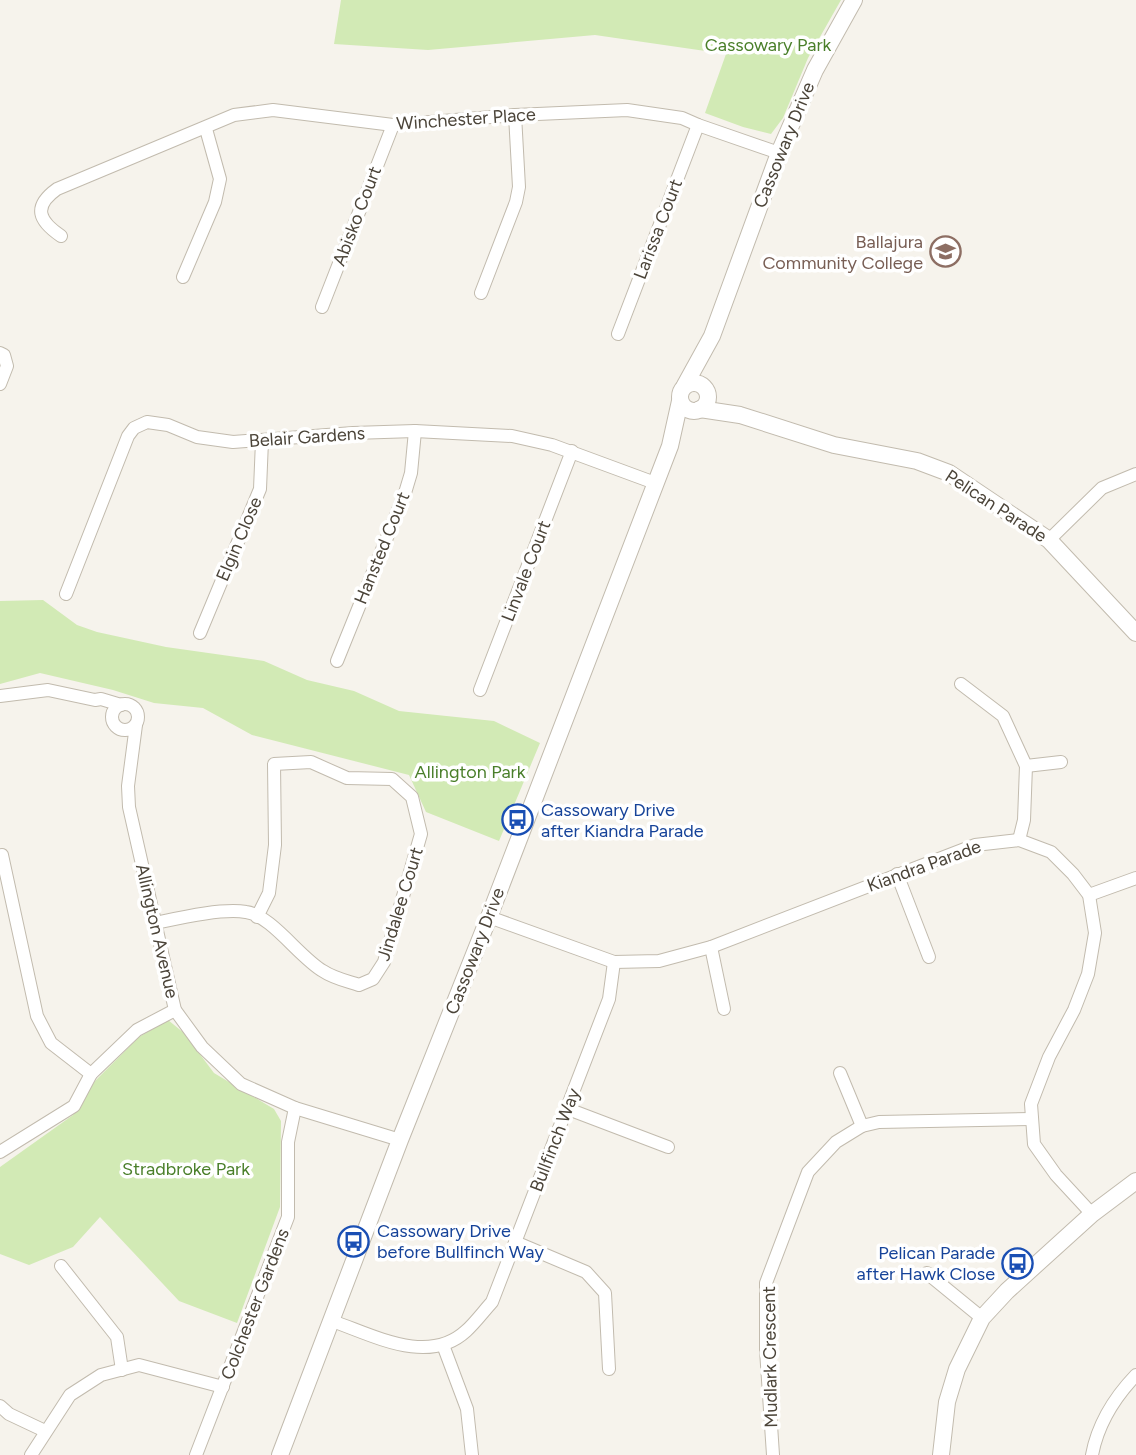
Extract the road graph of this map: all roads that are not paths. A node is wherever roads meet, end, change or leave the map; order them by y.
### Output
1 (854, 0) edge
2 (515, 116) junction
3 (393, 125) junction
4 (698, 125) junction
5 (206, 129) junction
6 (779, 153) junction
7 (61, 236) dead end
8 (183, 277) dead end
9 (481, 293) dead end
10 (322, 307) dead end
11 (618, 334) dead end
12 (712, 336) junction
13 (0, 353) edge
14 (0, 384) edge
15 (683, 393) junction
16 (702, 401) junction
17 (415, 431) junction
18 (262, 441) junction
19 (670, 446) junction
20 (572, 451) junction
21 (1136, 474) edge
22 (655, 483) junction
23 (1049, 540) junction
24 (66, 594) dead end
25 (200, 633) dead end
26 (1136, 633) edge
27 (337, 661) dead end
28 (961, 684) dead end
29 (480, 690) dead end
30 (0, 696) edge
31 (95, 700) junction
32 (121, 705) junction
33 (112, 716) junction
34 (130, 728) junction
35 (1061, 762) dead end
36 (1026, 766) junction
37 (1019, 840) junction
38 (1, 856) edge
39 (897, 874) junction
40 (1136, 878) edge
41 (1089, 895) junction
42 (257, 917) junction
43 (489, 917) junction
44 (155, 923) junction
45 (711, 947) junction
46 (929, 957) dead end
47 (614, 962) junction
48 (724, 1009) dead end
49 (175, 1010) junction
50 (840, 1073) dead end
51 (91, 1074) junction
52 (295, 1108) junction
53 (568, 1109) junction
54 (1032, 1119) junction
55 (862, 1126) junction
56 (400, 1140) junction
57 (668, 1147) dead end
58 (0, 1152) edge
59 (1136, 1181) edge
60 (1092, 1214) junction
61 (515, 1242) junction
62 (61, 1266) dead end
63 (927, 1273) dead end
64 (982, 1318) junction
65 (332, 1321) junction
66 (443, 1345) junction
67 (609, 1369) dead end
68 (122, 1370) junction
69 (1136, 1375) edge
70 (223, 1387) junction
71 (0, 1406) edge
72 (44, 1431) junction
73 (31, 1455) edge
74 (196, 1455) edge
75 (280, 1455) edge
76 (472, 1455) edge
77 (773, 1455) edge
78 (941, 1455) edge
79 (1092, 1455) edge

1 - 6 street, Cassowary Drive
2 - 3 street, Winchester Place
2 - 4 street, Winchester Place
2 - 9 street
3 - 5 street, Winchester Place
3 - 10 street, Abisko Court
4 - 6 street, Winchester Place
4 - 11 street, Larissa Court
5 - 7 street, Winchester Place
5 - 8 street
6 - 12 street, Cassowary Drive
12 - 15 street, Cassowary Drive
12 - 16 street, Cassowary Drive
13 - 14 street
15 - 16 street
15 - 16 street, Pelican Parade
15 - 19 street, Cassowary Drive
16 - 19 street, Cassowary Drive
16 - 23 street, Pelican Parade
17 - 18 street, Belair Gardens
17 - 20 street, Belair Gardens
17 - 27 street, Hansted Court
18 - 24 street, Belair Gardens
18 - 25 street, Elgin Close
19 - 22 street, Cassowary Drive
20 - 22 street, Belair Gardens
20 - 29 street, Linvale Court
21 - 23 street
22 - 43 street, Cassowary Drive
23 - 26 street, Pelican Parade
28 - 36 street
30 - 31 street
31 - 32 street
31 - 33 street
32 - 33 street
32 - 34 street
33 - 34 street
34 - 44 street, Allington Avenue
35 - 36 street
36 - 37 street
37 - 39 street, Kiandra Parade
37 - 41 street, Kiandra Parade
38 - 51 street
39 - 45 street, Kiandra Parade
39 - 46 street
40 - 41 street
41 - 54 street
42 - 42 street, Jindalee Court
42 - 44 street
43 - 47 street, Kiandra Parade
43 - 56 street, Cassowary Drive
44 - 49 street, Allington Avenue
45 - 47 street, Kiandra Parade
45 - 48 street
47 - 53 street, Bullfinch Way
49 - 51 street
49 - 52 street, Allington Avenue
50 - 55 street
51 - 58 street
52 - 56 street, Allington Avenue
52 - 70 street, Colchester Gardens
53 - 57 street
53 - 61 street, Bullfinch Way
54 - 55 street, Mudlark Crescent
54 - 60 street
55 - 77 street, Mudlark Crescent
56 - 65 street, Cassowary Drive
59 - 60 street
60 - 64 street
61 - 66 street, Bullfinch Way
61 - 67 street
62 - 68 street
63 - 64 street
64 - 78 street
65 - 66 street
65 - 75 street, Cassowary Drive
66 - 76 street
68 - 70 street
68 - 72 street
69 - 79 street
70 - 74 street, Colchester Gardens
71 - 72 street
72 - 73 street

